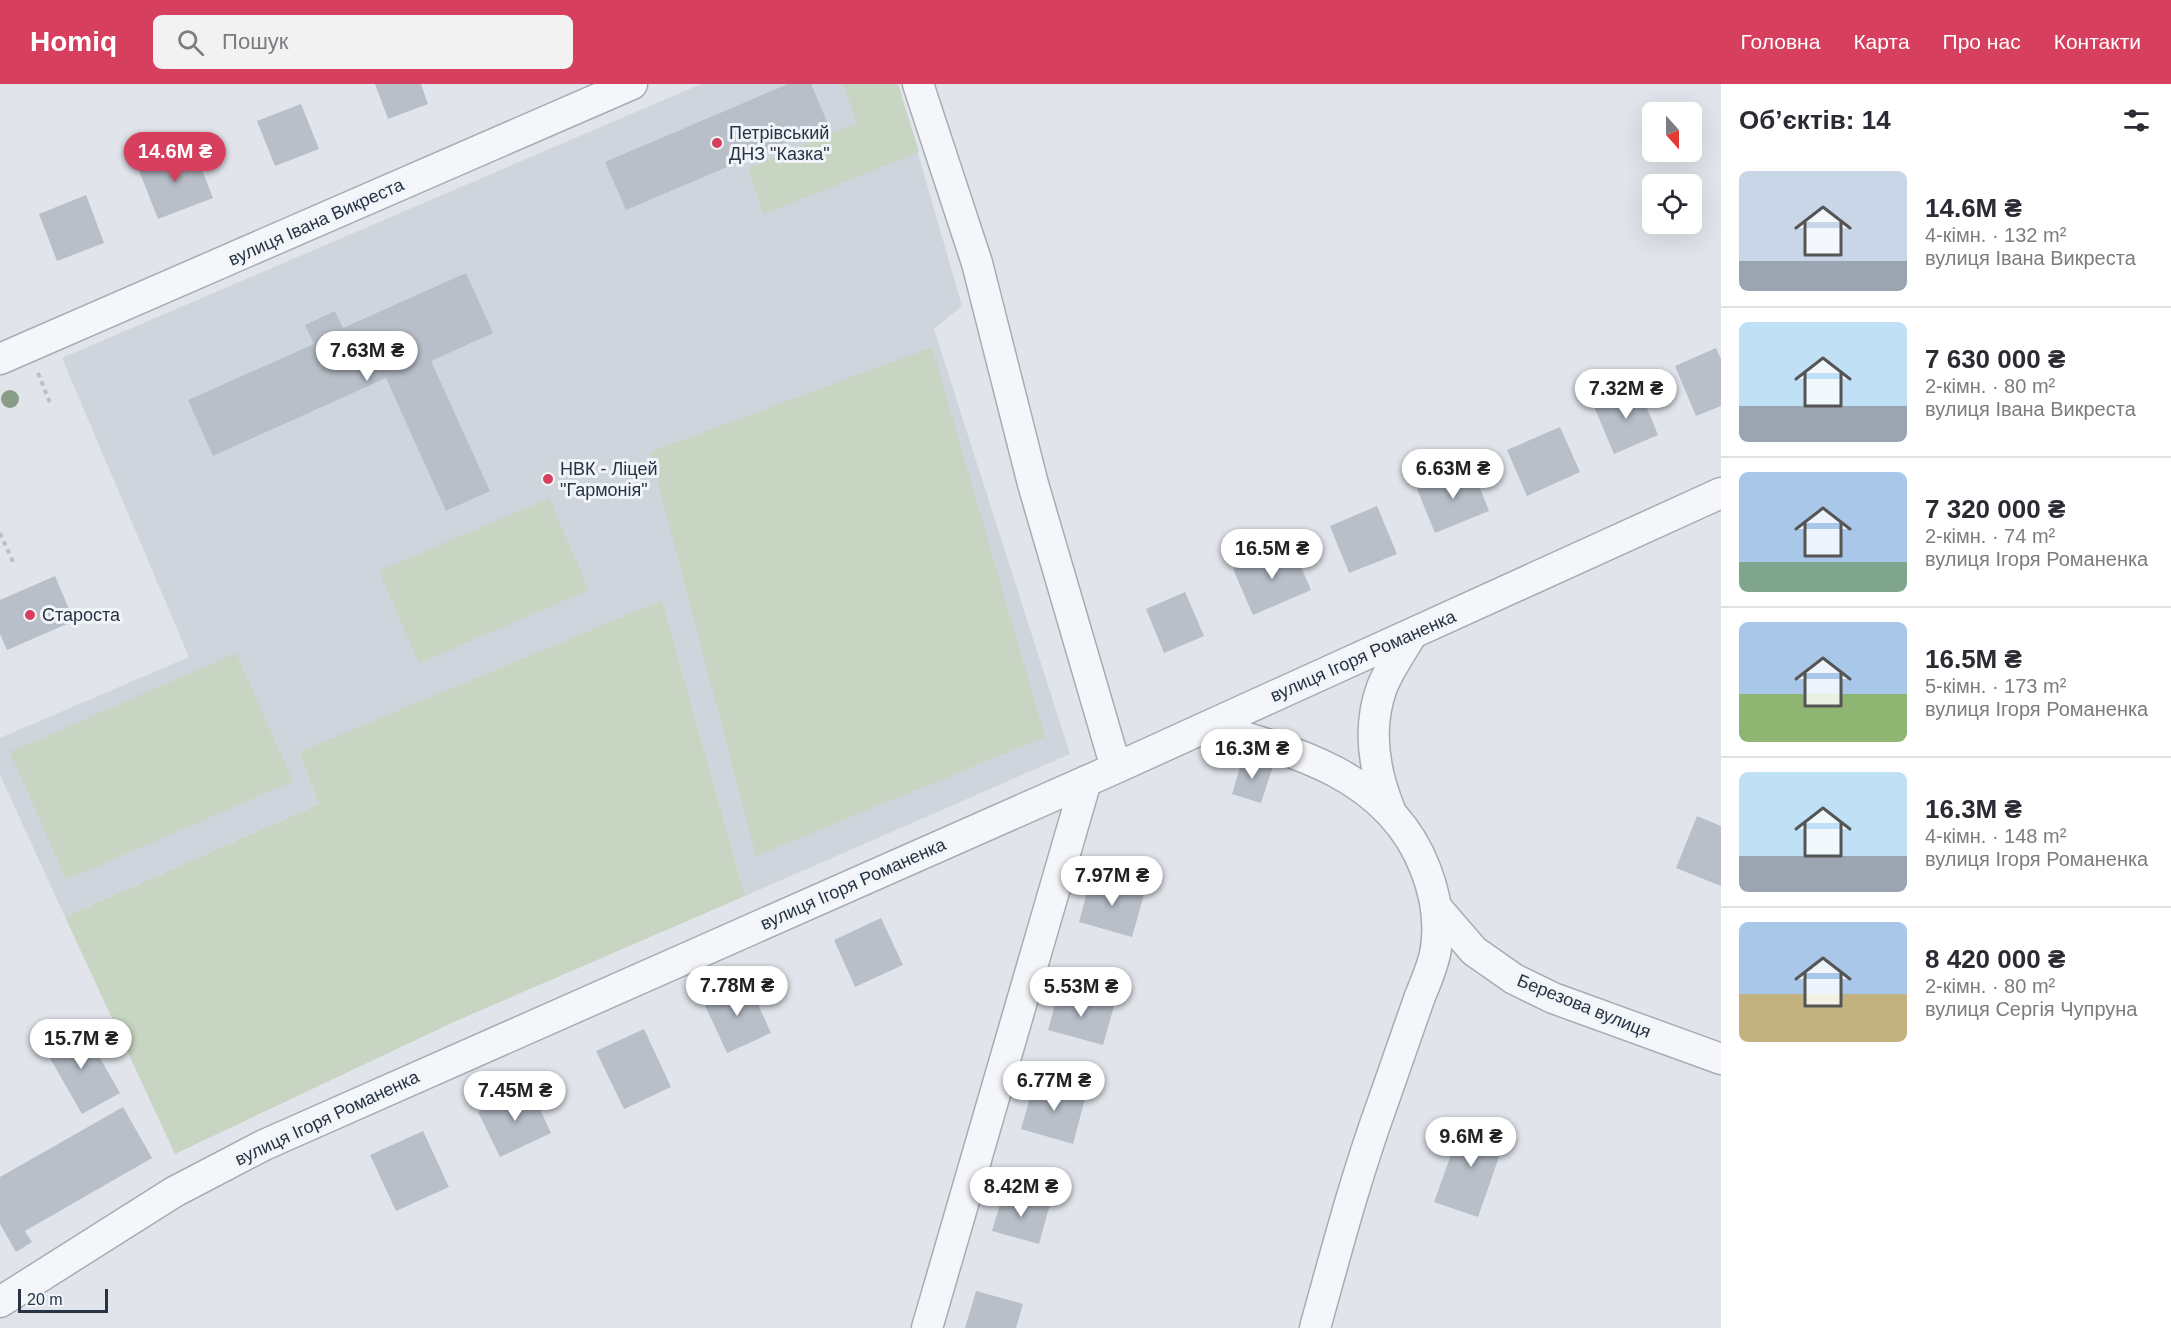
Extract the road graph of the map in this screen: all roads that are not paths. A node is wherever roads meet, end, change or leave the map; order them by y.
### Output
1 (632, 84) edge
2 (918, 84) edge
3 (0, 359) edge
4 (1721, 493) edge
5 (1412, 634) junction
6 (1206, 727) junction
7 (1116, 768) junction
8 (1086, 781) junction
9 (1391, 813) junction
10 (1436, 907) junction
11 (1721, 1059) edge
12 (0, 1302) edge
13 (927, 1328) edge
14 (1315, 1328) edge

1 - 3 street, вулиця Івана Викреста
2 - 7 street
4 - 5 street, вулиця Ігоря Романенка
5 - 6 street, вулиця Ігоря Романенка
5 - 9 street
6 - 7 street, вулиця Ігоря Романенка
6 - 9 street
7 - 8 street, вулиця Ігоря Романенка
8 - 12 street, вулиця Ігоря Романенка
8 - 13 street
9 - 10 street
10 - 11 street, Березова вулиця
10 - 14 street

